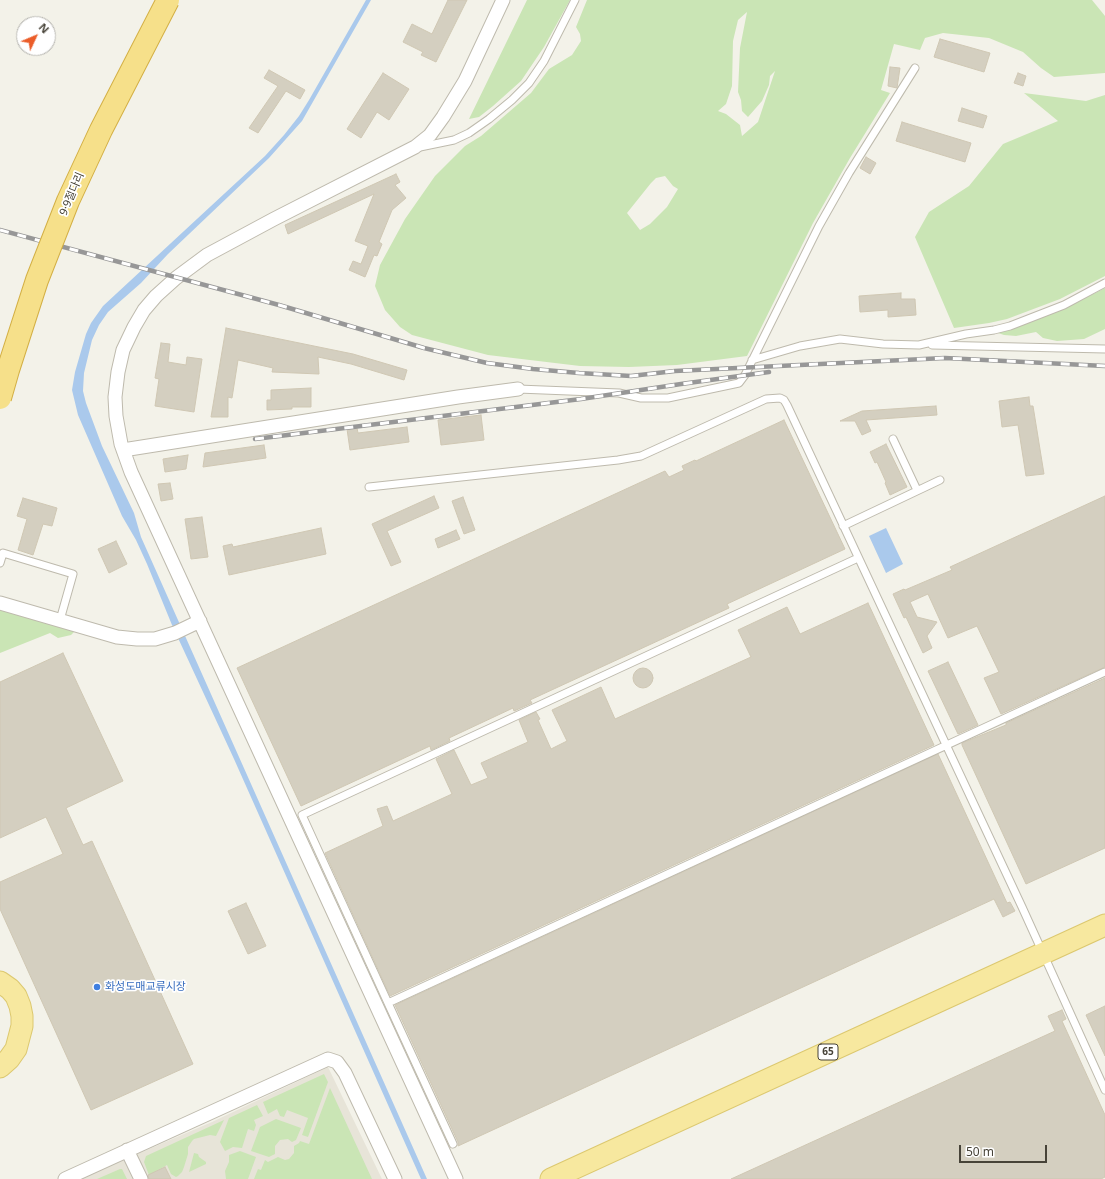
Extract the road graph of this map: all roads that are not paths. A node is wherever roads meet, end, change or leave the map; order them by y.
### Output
1 (152, 0) edge
2 (168, 0) edge
3 (504, 0) edge
4 (575, 0) edge
5 (915, 68) dead end
6 (415, 147) junction
7 (1105, 283) edge
8 (919, 345) junction
9 (0, 349) edge
10 (1105, 349) edge
11 (752, 360) junction
12 (518, 389) joint
13 (0, 398) edge
14 (893, 439) dead end
15 (123, 450) junction
16 (940, 480) dead end
17 (369, 487) dead end
18 (917, 490) junction
19 (848, 523) junction
20 (858, 558) junction
21 (0, 562) edge
22 (0, 603) edge
23 (60, 620) junction
24 (200, 621) junction
25 (1105, 672) edge
26 (946, 745) junction
27 (1105, 925) edge
28 (1042, 953) junction
29 (0, 982) edge
30 (388, 1002) junction
31 (0, 1067) edge
32 (1105, 1090) edge
33 (453, 1144) dead end
34 (127, 1150) junction
35 (65, 1179) edge
36 (141, 1179) edge
37 (395, 1179) edge
38 (456, 1179) edge
39 (551, 1179) edge

1 - 9 highway, 9·9절다리
2 - 13 highway, 9·9절다리, bridge
3 - 6 street
4 - 6 lane
5 - 11 lane
6 - 15 street
7 - 8 lane
8 - 10 lane
8 - 11 lane
11 - 12 lane
12 - 15 street
14 - 18 lane
15 - 24 street
16 - 18 lane
17 - 19 lane
18 - 19 lane
19 - 20 lane
20 - 26 lane
20 - 30 lane
21 - 23 lane
22 - 23 street
23 - 24 street
24 - 38 street
25 - 26 lane
26 - 28 lane
26 - 30 lane
27 - 28 main road, 65
28 - 32 lane
28 - 39 main road, 65
29 - 31 main road
30 - 33 lane
34 - 35 street
34 - 36 street
34 - 37 street

